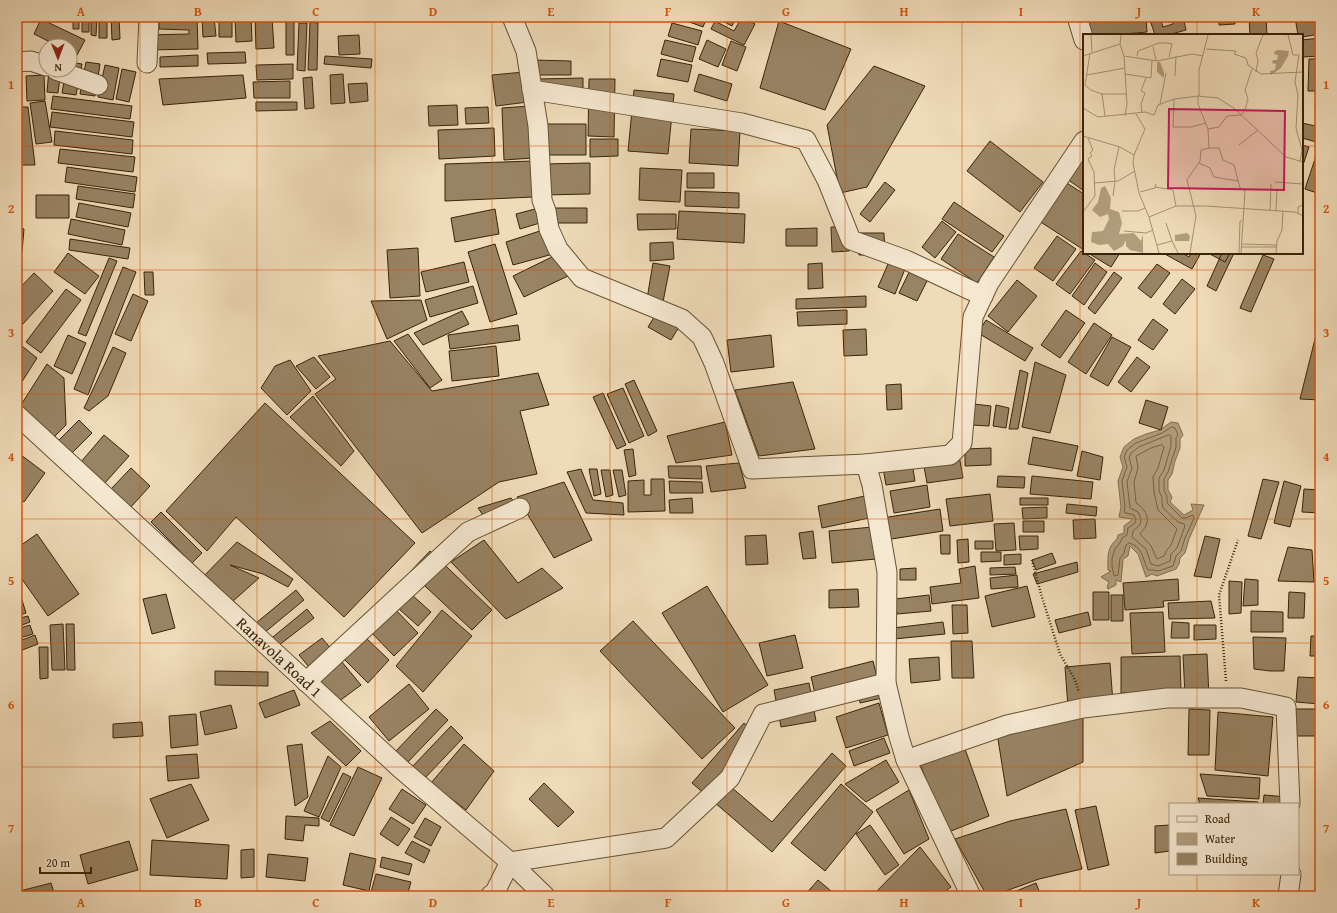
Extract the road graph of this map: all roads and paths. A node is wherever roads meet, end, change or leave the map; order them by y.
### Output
1 (149, 17) edge
2 (512, 17) edge
3 (1077, 17) edge
4 (1083, 37) edge
5 (17, 62) edge
6 (38, 63) edge
7 (147, 63) dead end
8 (78, 78) edge
9 (98, 85) dead end
10 (532, 90) junction
11 (1083, 142) edge
12 (983, 296) junction
13 (17, 416) edge
14 (866, 464) junction
15 (520, 508) dead end
16 (1238, 540) dead end
17 (1032, 560) dead end
18 (306, 682) junction
19 (886, 683) junction
20 (1228, 698) junction
21 (1083, 708) junction
22 (906, 760) junction
23 (1290, 803) edge
24 (510, 862) junction
25 (1291, 875) edge
26 (490, 896) edge
27 (545, 896) edge
28 (971, 896) edge
29 (1288, 896) edge

1 - 7 street
2 - 10 street
3 - 4 street
5 - 6 street
8 - 9 street
10 - 12 street
10 - 14 street
11 - 12 street
12 - 14 street
13 - 18 street, Ranavola Road 1
14 - 19 street
15 - 18 street
16 - 20 path
17 - 21 path
18 - 24 street, Ranavola Road 1
19 - 22 street
19 - 24 street
20 - 21 street
20 - 23 street
21 - 22 street
22 - 28 street
24 - 26 street
24 - 27 street, Ranavola Road 1
25 - 29 street

